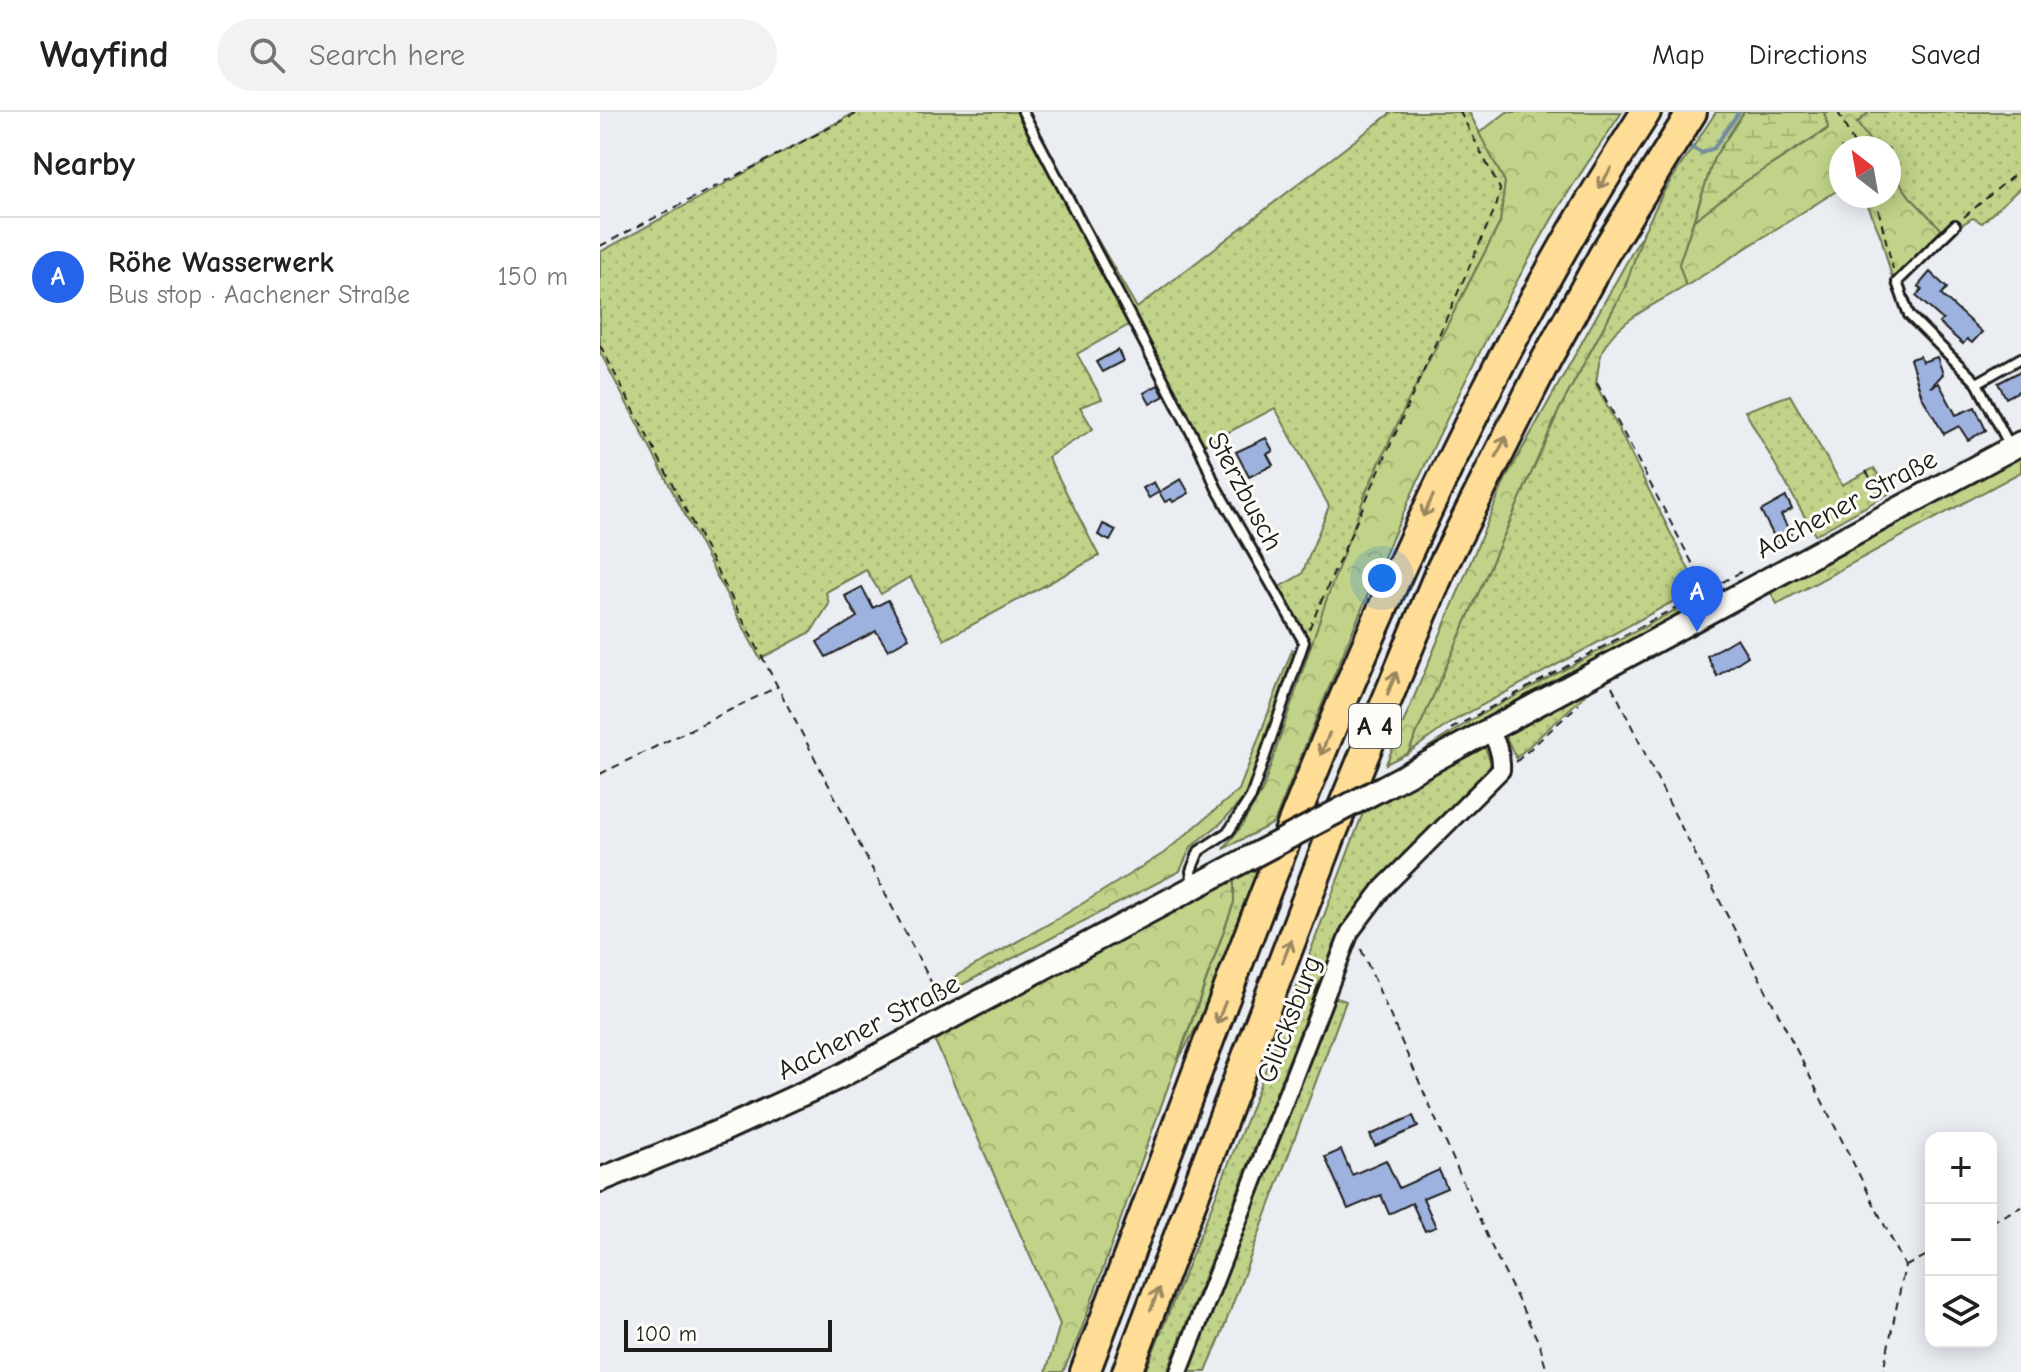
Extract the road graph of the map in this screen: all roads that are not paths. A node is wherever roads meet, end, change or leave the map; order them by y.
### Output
1 (1023, 112) edge
2 (1646, 112) edge
3 (1692, 112) edge
4 (1955, 225) road end
5 (2021, 358) edge
6 (1977, 383) junction
7 (2016, 446) edge
8 (1489, 729) junction
9 (1193, 888) junction
10 (600, 1180) edge
11 (1085, 1372) edge
12 (1127, 1372) edge
13 (1179, 1372) edge

1 - 9 lane, Sterzbusch
2 -> 11 highway, A 4
12 -> 3 highway, A 4
4 - 6 lane
5 - 6 lane
6 - 7 lane
7 - 8 main road, Aachener Straße
8 - 9 main road, Aachener Straße, bridge
8 - 13 street, Glücksburg
9 - 10 main road, Aachener Straße

